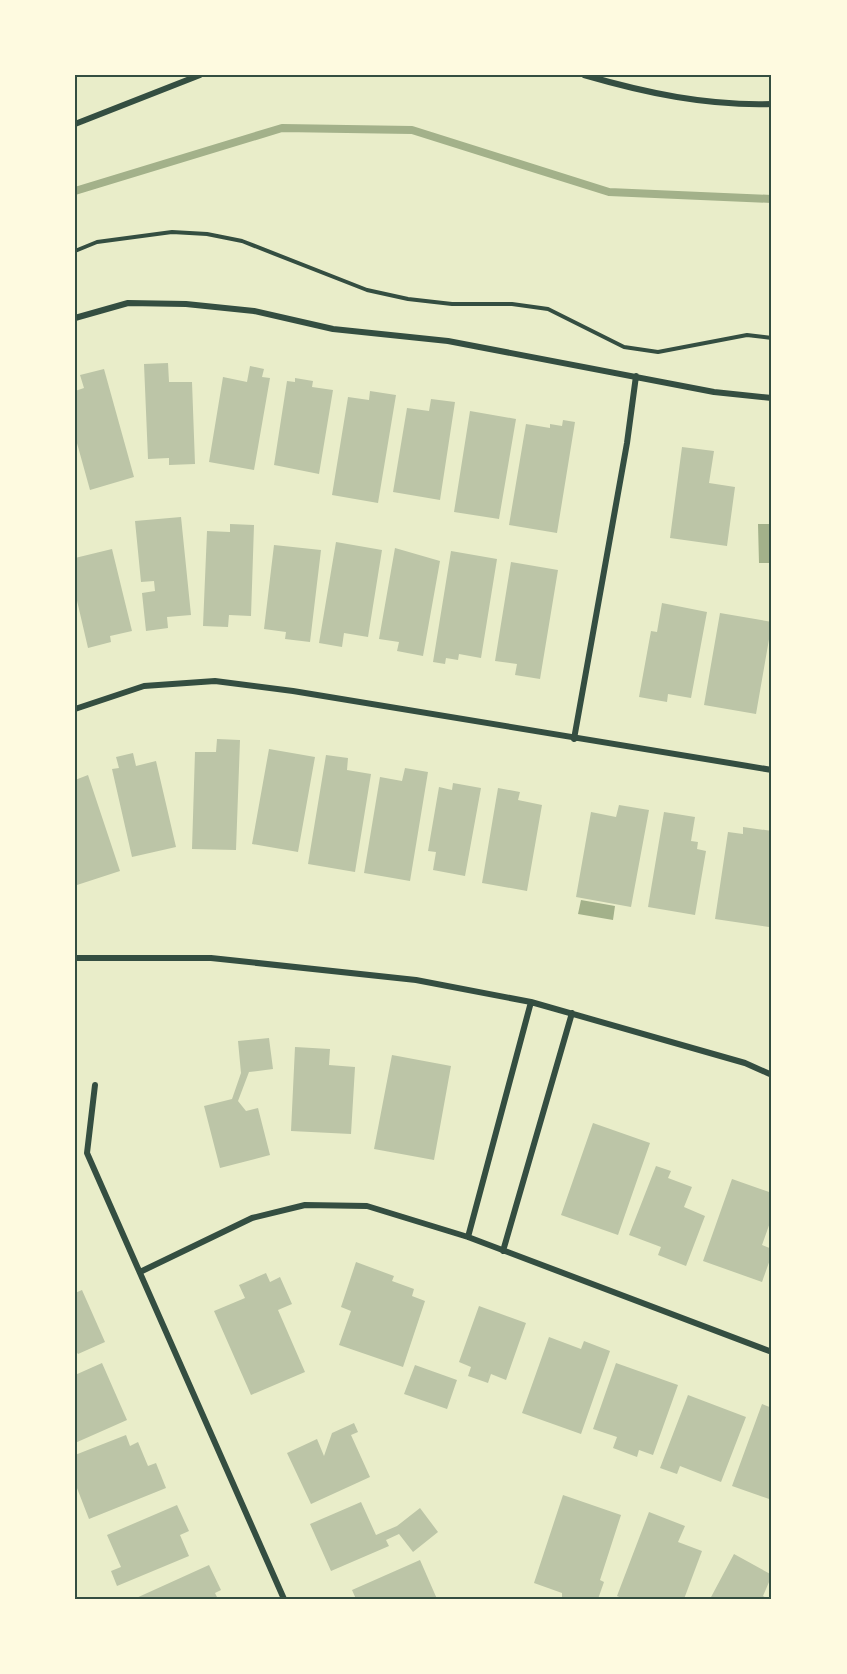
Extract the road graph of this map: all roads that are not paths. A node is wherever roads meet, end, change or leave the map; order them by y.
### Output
1 (200, 75) edge
2 (584, 75) edge
3 (772, 104) edge
4 (75, 124) edge
5 (75, 318) edge
6 (636, 376) junction
7 (772, 398) edge
8 (75, 709) edge
9 (574, 739) junction
10 (772, 770) edge
11 (75, 958) edge
12 (531, 1002) junction
13 (572, 1013) junction
14 (772, 1075) edge
15 (95, 1085) dead end
16 (468, 1237) junction
17 (503, 1251) junction
18 (140, 1272) junction
19 (772, 1352) edge
20 (284, 1599) edge

1 - 4 street
2 - 3 street
5 - 6 street
6 - 7 street
6 - 9 street
8 - 9 street
9 - 10 street
11 - 12 street
12 - 13 street
12 - 16 street
13 - 14 street
13 - 17 street
15 - 18 street
16 - 17 street
16 - 18 street
17 - 19 street
18 - 20 street

